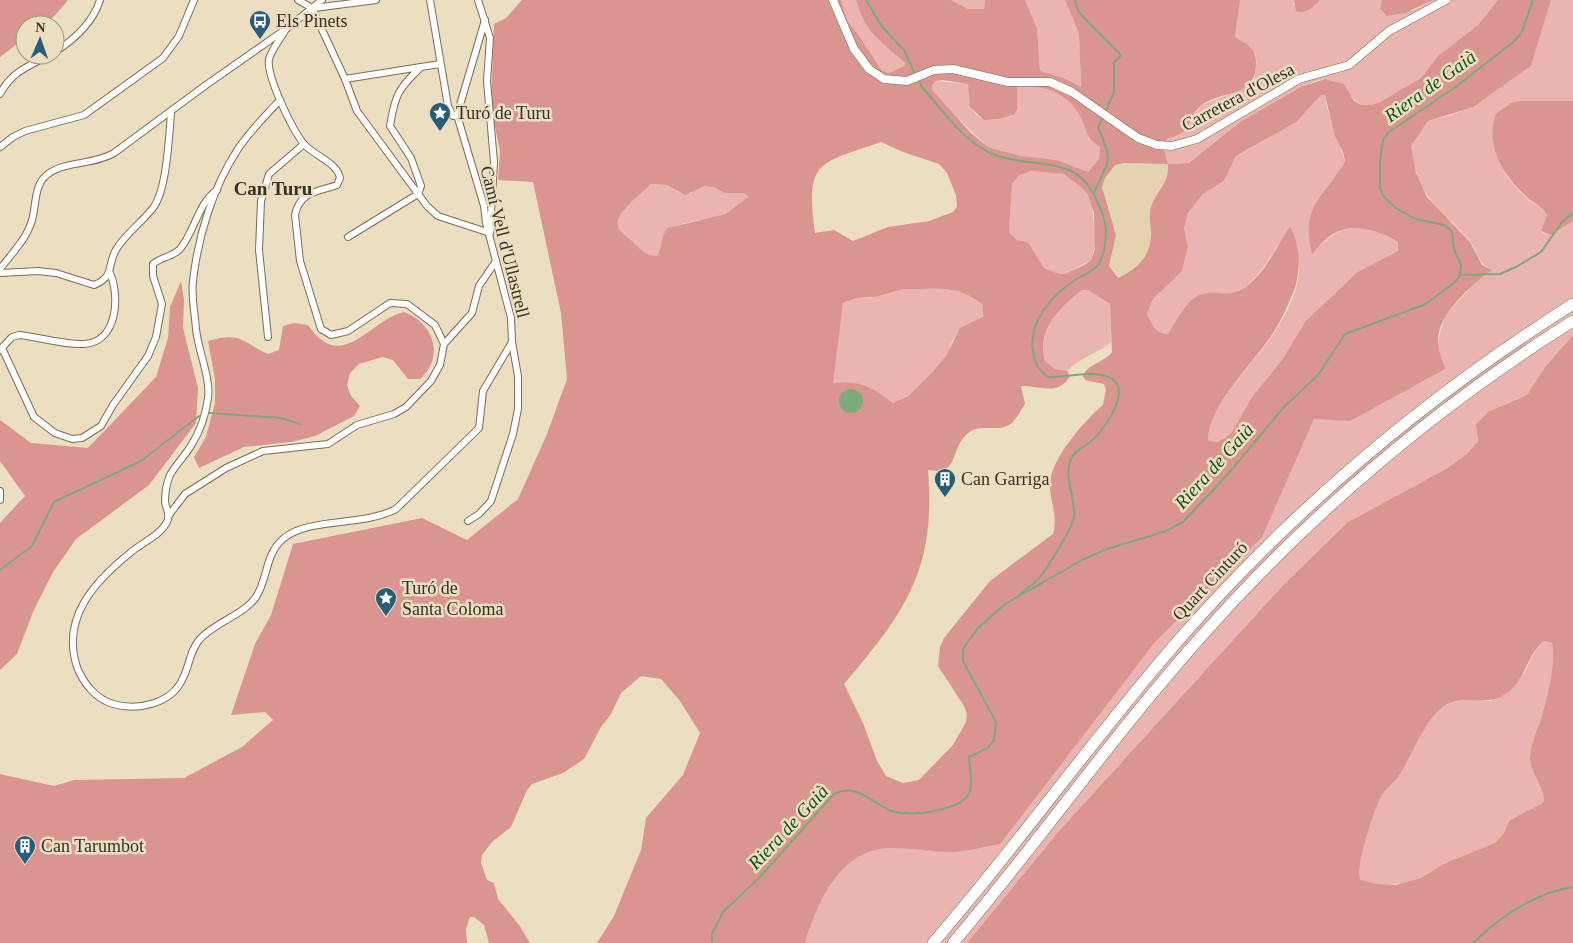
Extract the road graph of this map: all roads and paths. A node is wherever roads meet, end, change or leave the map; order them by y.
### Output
1 (100, 0) edge
2 (194, 0) edge
3 (298, 0) edge
4 (322, 0) edge
5 (376, 0) edge
6 (430, 0) edge
7 (478, 0) edge
8 (833, 0) edge
9 (1446, 0) edge
10 (312, 8) junction
11 (485, 20) junction
12 (286, 29) junction
13 (65, 45) edge
14 (440, 64) junction
15 (30, 65) edge
16 (420, 68) junction
17 (345, 79) junction
18 (0, 94) edge
19 (280, 100) junction
20 (171, 113) junction
21 (458, 115) junction
22 (304, 144) junction
23 (0, 147) edge
24 (217, 190) junction
25 (418, 194) junction
26 (490, 233) junction
27 (348, 237) dead end
28 (496, 261) junction
29 (0, 271) edge
30 (110, 273) junction
31 (1573, 304) edge
32 (1573, 321) edge
33 (268, 337) dead end
34 (512, 342) junction
35 (444, 344) junction
36 (1, 349) edge
37 (0, 491) edge
38 (166, 494) junction
39 (182, 497) junction
40 (0, 500) edge
41 (169, 515) junction
42 (468, 521) dead end
43 (933, 943) edge
44 (953, 943) edge

1 - 13 street
2 - 23 street
3 - 10 street
4 - 10 street
5 - 10 street
6 - 14 street
7 - 11 street
8 - 9 street, Carretera d'Olesa
10 - 12 street
10 - 17 street
11 - 21 street
11 - 26 street
12 - 19 street
12 - 20 street
14 - 16 street
14 - 21 street, Camí Vell d'Ullastrell
15 - 18 street
16 - 17 street
16 - 25 street
17 - 25 street
19 - 22 street
19 - 24 street
20 - 29 street
20 - 30 street
21 - 26 street, Camí Vell d'Ullastrell
22 - 33 street
22 - 35 street
24 - 36 street
24 - 38 street
25 - 26 street
25 - 27 street
26 - 28 street, Camí Vell d'Ullastrell
28 - 34 street, Camí Vell d'Ullastrell
28 - 35 street
29 - 30 street
30 - 36 street
31 - 43 highway, Quart Cinturó
32 - 44 highway, Quart Cinturó
34 - 41 street
34 - 42 street, Camí Vell d'Ullastrell
35 - 39 street
37 - 40 street
38 - 39 street
38 - 41 street
39 - 41 street

